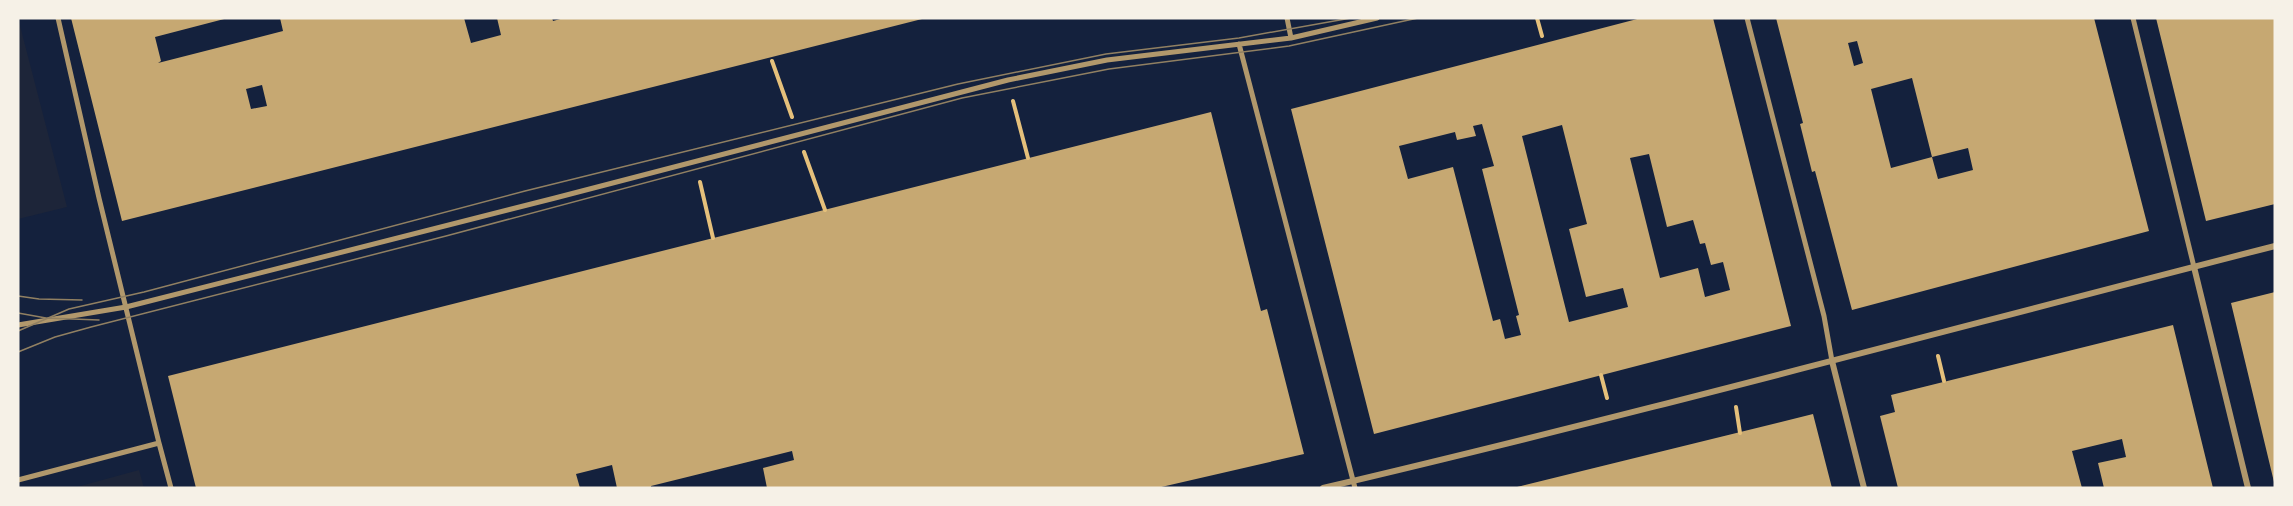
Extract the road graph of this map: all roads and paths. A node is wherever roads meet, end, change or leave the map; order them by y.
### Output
1 (58, 18) edge
2 (1287, 18) edge
3 (1377, 18) edge
4 (1537, 18) edge
5 (1748, 18) edge
6 (2133, 18) edge
7 (1542, 36) dead end
8 (1291, 38) junction
9 (1239, 44) junction
10 (772, 61) dead end
11 (1008, 80) junction
12 (798, 134) junction
13 (1028, 158) dead end
14 (695, 161) junction
15 (825, 210) dead end
16 (712, 238) dead end
17 (2275, 246) edge
18 (2194, 267) junction
19 (126, 306) junction
20 (18, 325) edge
21 (1832, 360) junction
22 (159, 443) junction
23 (18, 480) edge
24 (1353, 485) edge
25 (171, 488) edge
26 (1323, 488) edge
27 (1864, 488) edge
28 (2248, 488) edge

1 - 19 street
2 - 8 street
3 - 8 street
4 - 7 path
5 - 21 street
6 - 18 street
8 - 9 street
9 - 11 street
9 - 24 street
10 - 12 path
11 - 12 street
11 - 13 path
12 - 14 street
12 - 15 path
14 - 16 path
14 - 19 street
17 - 18 street
18 - 21 street
18 - 28 street
19 - 20 street
19 - 22 street
21 - 24 street
21 - 27 street
22 - 23 street
22 - 25 street
24 - 26 street

